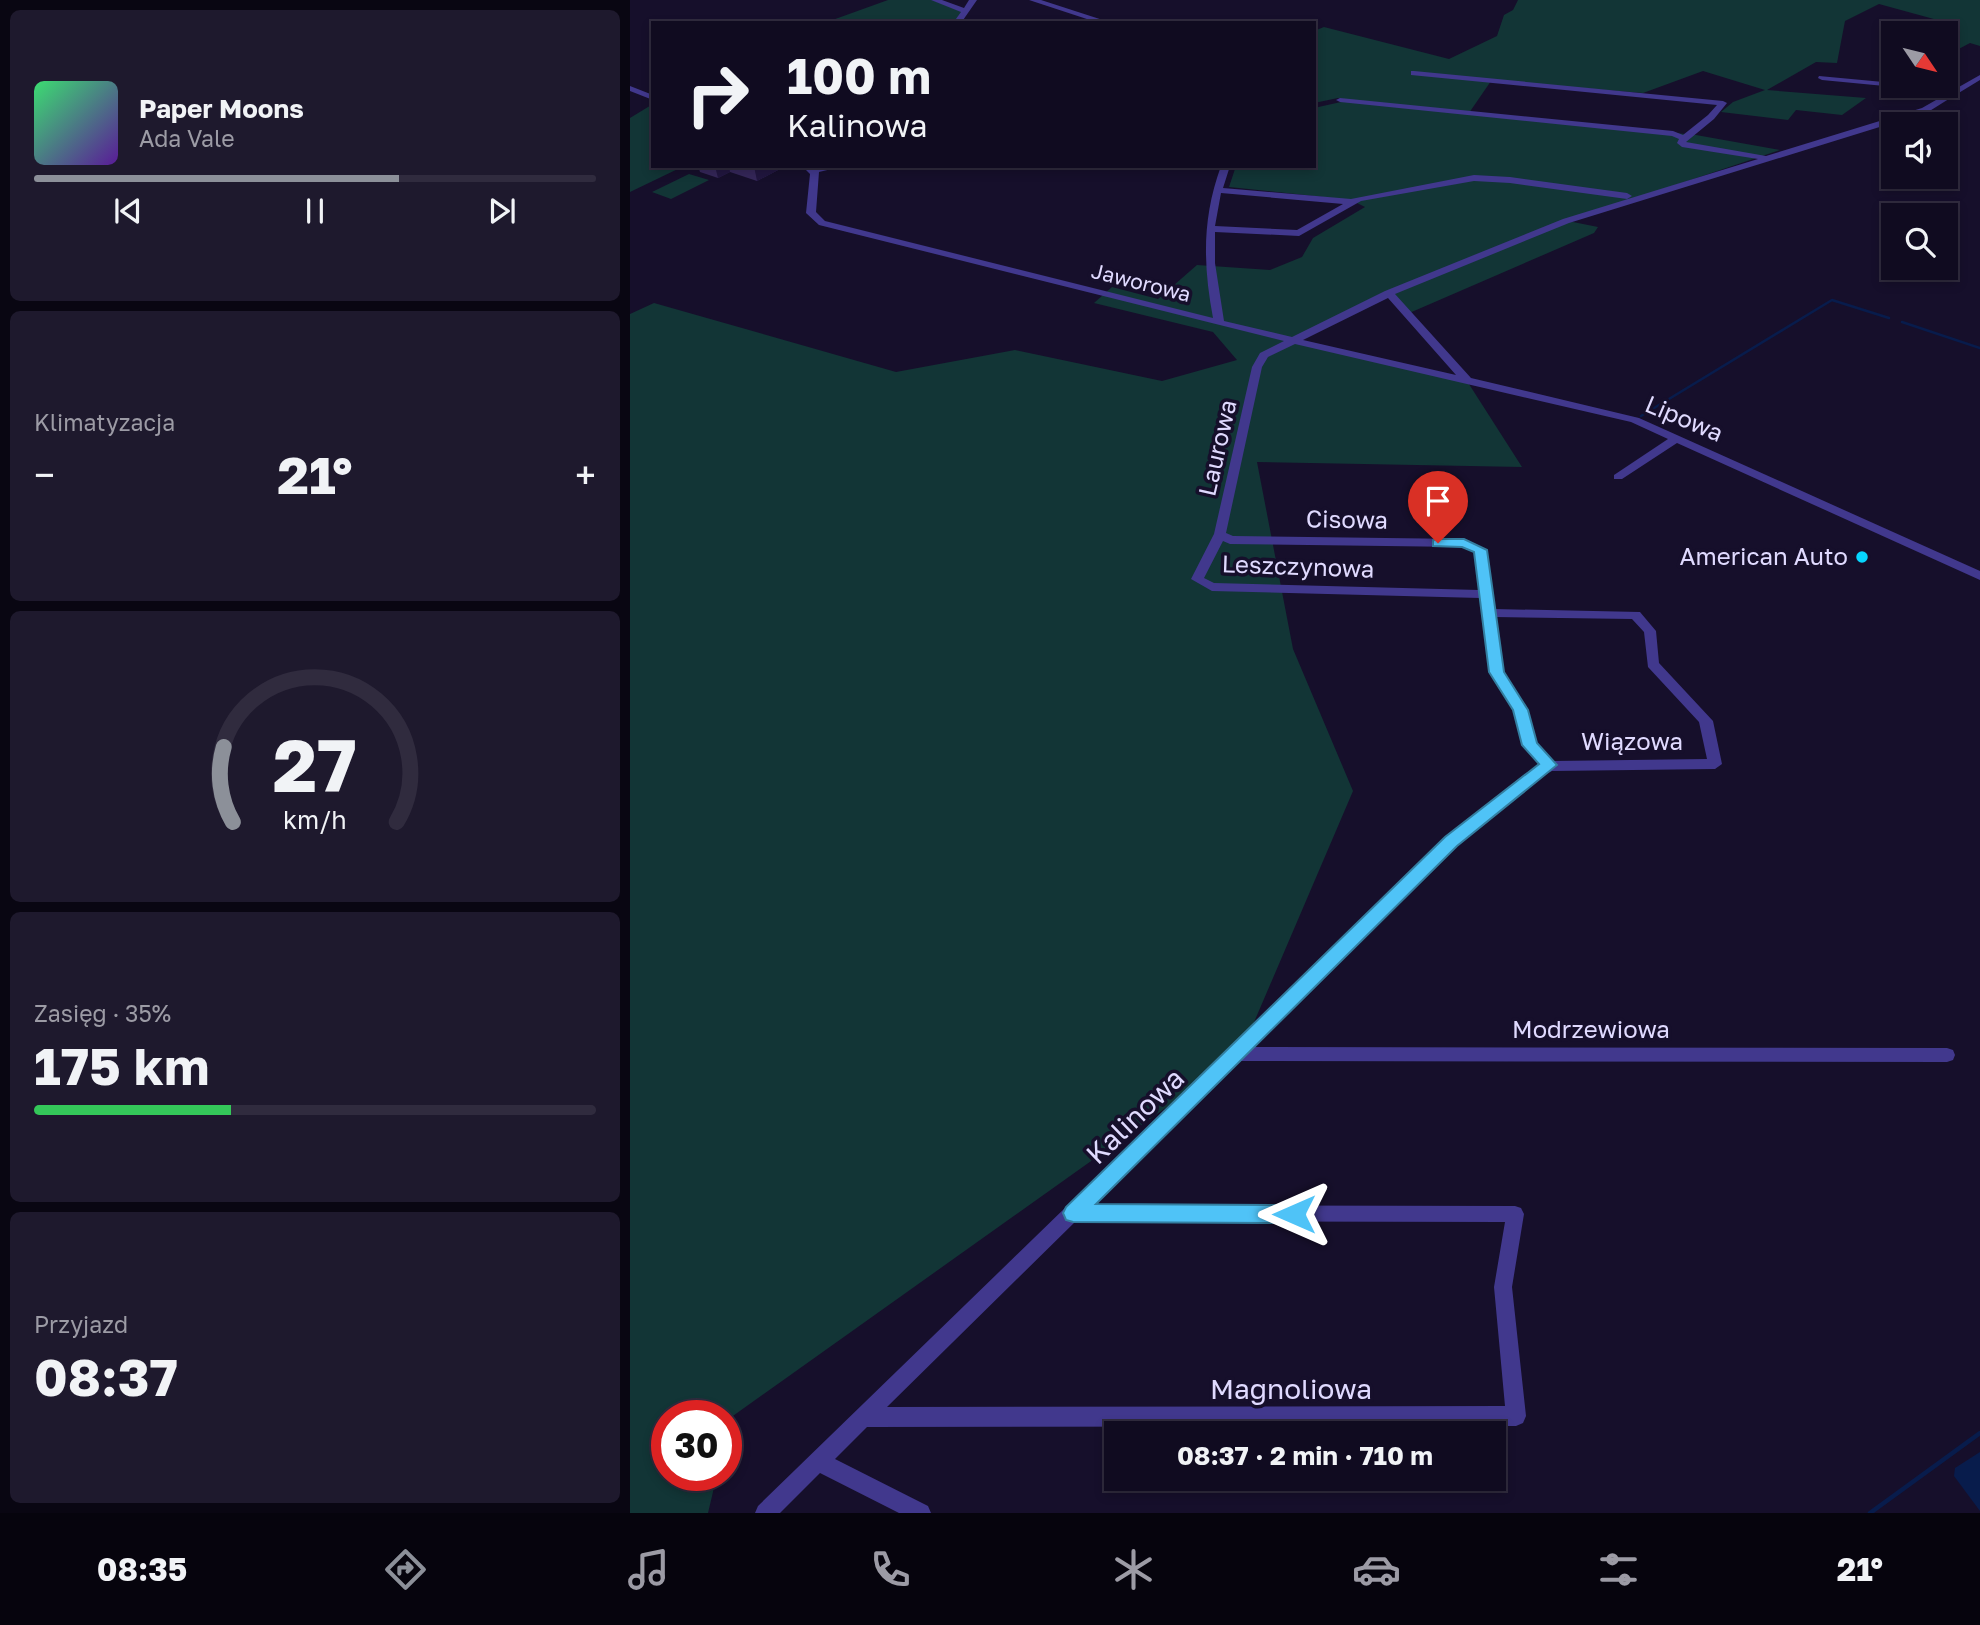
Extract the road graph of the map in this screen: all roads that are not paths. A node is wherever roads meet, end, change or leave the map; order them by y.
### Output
1 (935, 0) edge
2 (973, 0) edge
3 (1033, 0) edge
4 (967, 11) junction
5 (962, 21) edge
6 (1101, 21) edge
7 (1414, 74) dead end
8 (1980, 77) edge
9 (1822, 78) dead end
10 (1881, 84) edge
11 (630, 88) edge
12 (1958, 92) edge
13 (651, 97) edge
14 (1948, 98) edge
15 (1340, 100) dead end
16 (1684, 138) junction
17 (1764, 157) junction
18 (810, 168) edge
19 (1225, 169) edge
20 (1219, 190) junction
21 (1634, 197) junction
22 (1353, 202) junction
23 (1210, 229) junction
24 (1389, 293) junction
25 (1219, 323) junction
26 (1292, 340) junction
27 (1467, 381) junction
28 (1678, 438) junction
29 (1618, 477) dead end
30 (1220, 534) junction
31 (1980, 576) edge
32 (1197, 579) joint
33 (1484, 594) junction
34 (1488, 613) junction
35 (1549, 765) junction
36 (1236, 1054) junction
37 (1947, 1055) dead end
38 (1073, 1213) junction
39 (863, 1417) junction
40 (818, 1461) junction
41 (765, 1513) edge
42 (920, 1513) edge

1 - 4 street
2 - 4 street
3 - 6 street
4 - 5 street
7 - 16 street
8 - 12 street, Laurowa
9 - 10 street
11 - 13 street
14 - 17 street, Laurowa
15 - 16 street
16 - 17 street
17 - 21 street, Laurowa
18 - 25 street, Jaworowa
19 - 20 street
20 - 22 street
20 - 23 street
21 - 22 street
21 - 24 street, Laurowa
22 - 23 street
23 - 25 street
24 - 26 street, Laurowa
24 - 27 street
25 - 26 street, Jaworowa
26 - 27 street, Jaworowa
26 - 30 street, Laurowa
27 - 28 street, Lipowa
28 - 29 street
28 - 31 street, Lipowa
30 - 32 street, Laurowa
30 - 33 street, Cisowa
32 - 33 street, Leszczynowa
33 - 34 street
34 - 35 street
34 - 35 street, Wiązowa
35 - 36 street, Kalinowa
36 - 37 street, Modrzewiowa
36 - 38 street, Kalinowa
38 - 39 street, Kalinowa
38 - 39 street, Magnoliowa
39 - 40 street, Kalinowa
40 - 41 street, Kalinowa
40 - 42 street

